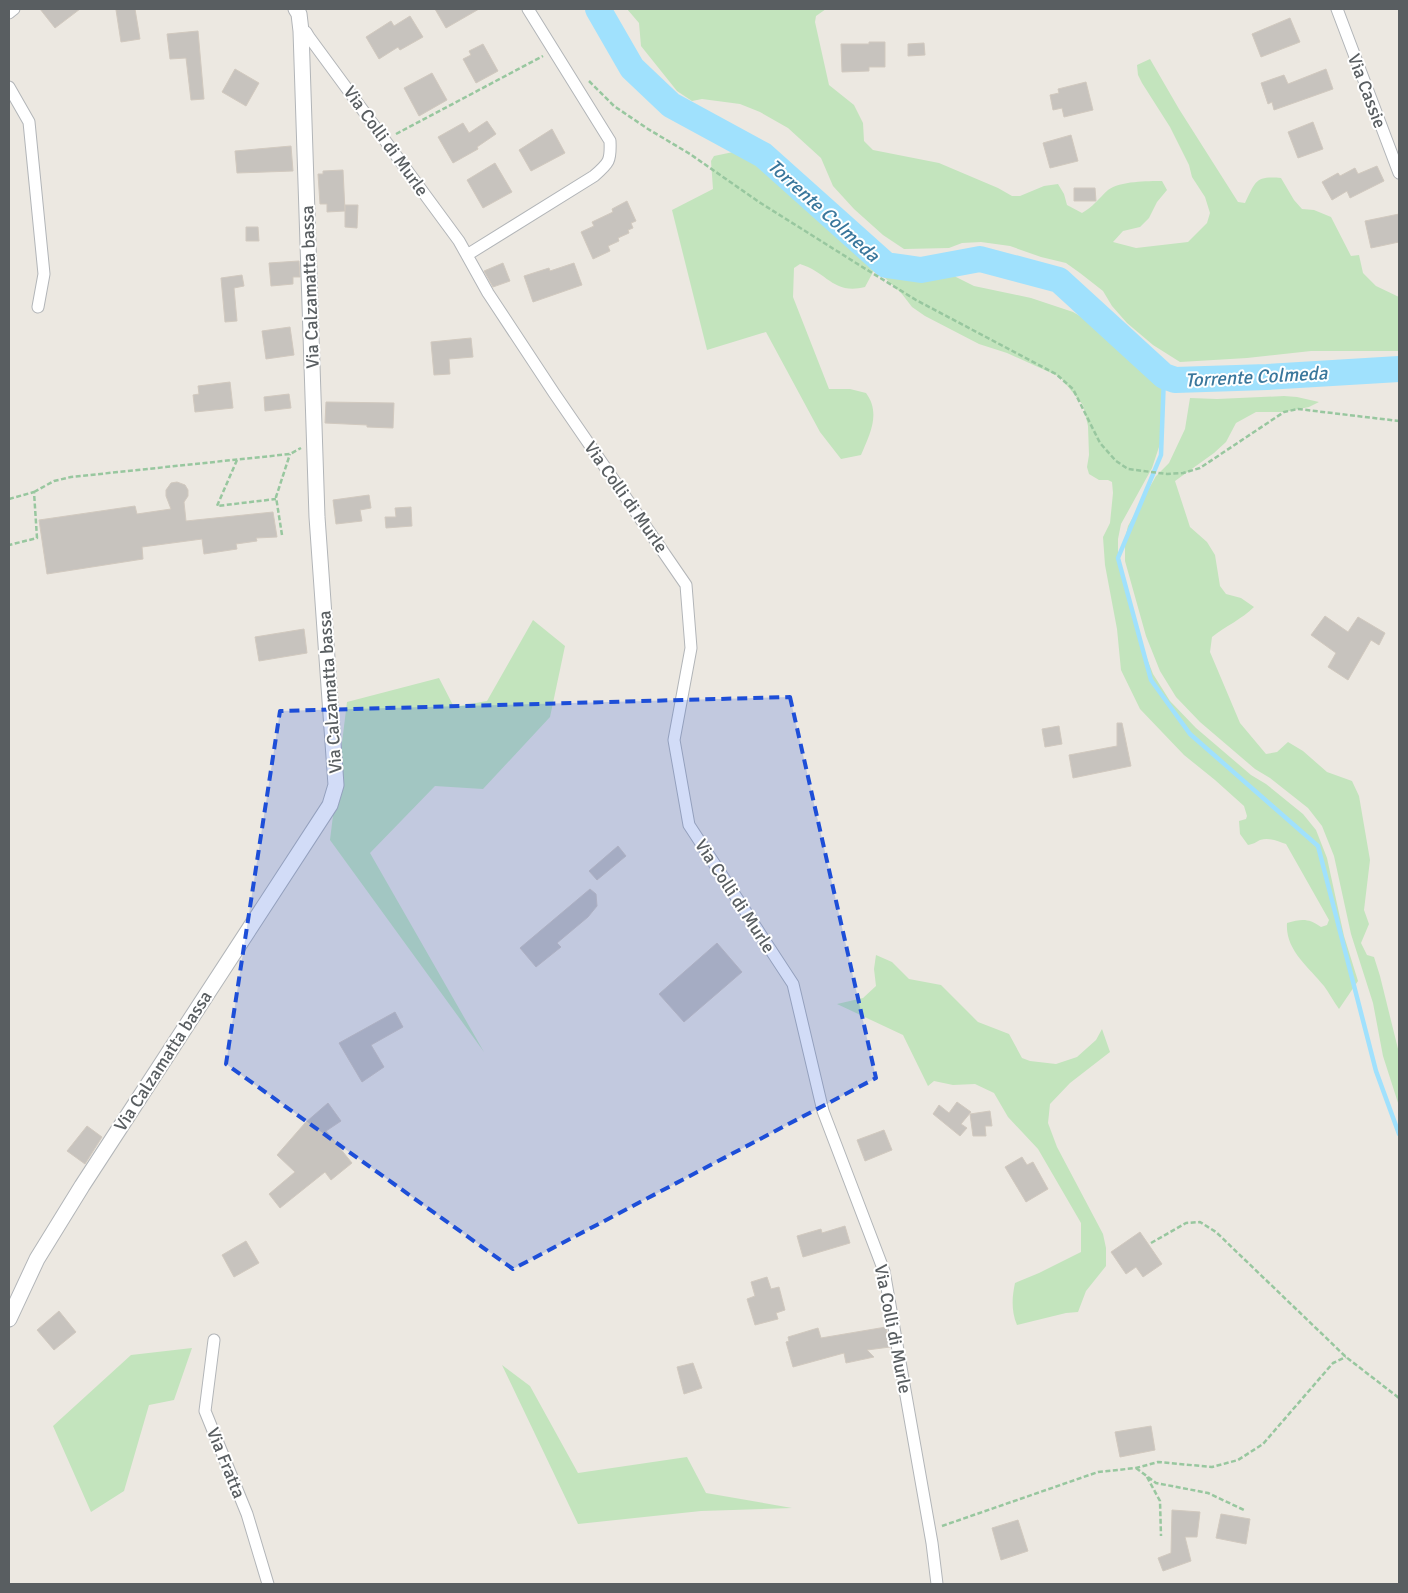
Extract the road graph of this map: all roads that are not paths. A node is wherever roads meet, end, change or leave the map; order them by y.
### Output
1 (14, 9) edge
2 (296, 9) edge
3 (528, 9) edge
4 (1337, 9) edge
5 (9, 13) edge
6 (301, 31) junction
7 (9, 87) edge
8 (1399, 173) edge
9 (467, 255) junction
10 (38, 307) dead end
11 (9, 1319) edge
12 (214, 1340) dead end
13 (268, 1584) edge
14 (937, 1584) edge

1 - 5 street
2 - 6 street, Via Calzamatta bassa
3 - 9 street
4 - 8 street, Via Cassie
6 - 9 street, Via Colli di Murle
6 - 11 street, Via Calzamatta bassa
7 - 10 street
9 - 14 street, Via Colli di Murle
12 - 13 street, Via Fratta

